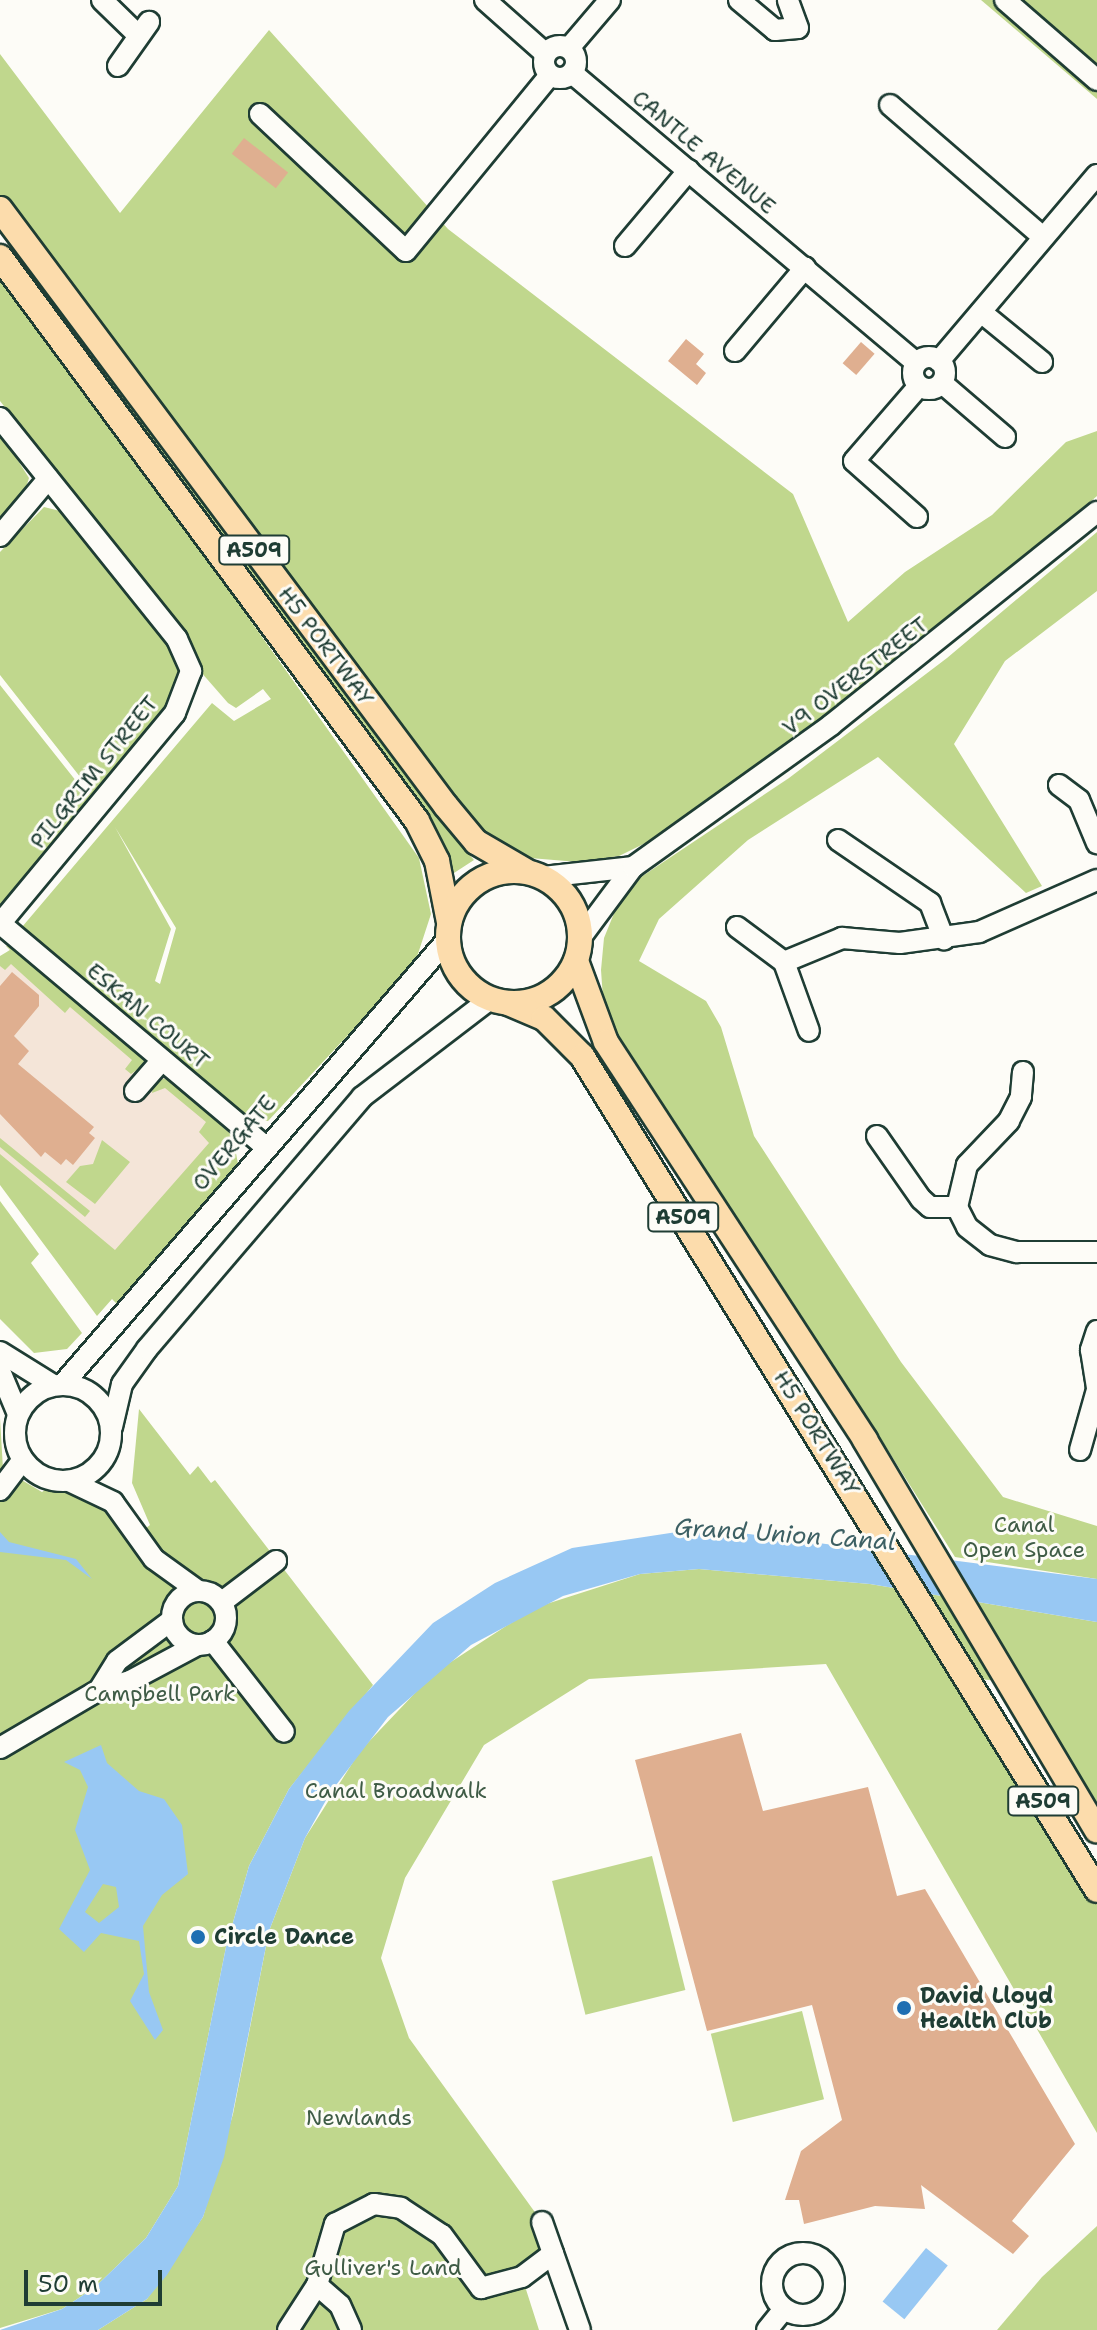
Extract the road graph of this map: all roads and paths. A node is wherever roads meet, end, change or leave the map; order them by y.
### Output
1 (102, 0) edge
2 (485, 0) edge
3 (610, 0) edge
4 (739, 0) edge
5 (788, 0) edge
6 (1005, 0) edge
7 (569, 48) junction
8 (546, 54) junction
9 (118, 66) dead end
10 (572, 73) junction
11 (550, 75) junction
12 (1097, 80) edge
13 (890, 105) dead end
14 (260, 114) dead end
15 (689, 170) junction
16 (1097, 175) edge
17 (0, 209) edge
18 (1043, 237) junction
19 (625, 246) dead end
20 (0, 257) edge
21 (805, 268) junction
22 (981, 312) junction
23 (735, 351) dead end
24 (939, 361) junction
25 (1042, 362) dead end
26 (916, 363) junction
27 (942, 383) junction
28 (919, 386) junction
29 (0, 418) edge
30 (1005, 437) dead end
31 (48, 479) junction
32 (1097, 512) edge
33 (917, 517) dead end
34 (0, 536) edge
35 (1059, 785) dead end
36 (838, 840) dead end
37 (1097, 843) edge
38 (633, 867) junction
39 (534, 874) junction
40 (1097, 880) edge
41 (0, 924) edge
42 (737, 927) dead end
43 (448, 930) junction
44 (581, 937) junction
45 (944, 939) junction
46 (576, 961) junction
47 (784, 962) junction
48 (499, 1001) junction
49 (809, 1031) dead end
50 (162, 1060) junction
51 (1023, 1072) dead end
52 (135, 1091) dead end
53 (877, 1136) dead end
54 (263, 1145) junction
55 (957, 1207) junction
56 (1097, 1252) edge
57 (1097, 1331) edge
58 (0, 1352) edge
59 (0, 1371) edge
60 (58, 1384) junction
61 (1097, 1389) edge
62 (18, 1414) junction
63 (112, 1427) junction
64 (1080, 1450) dead end
65 (107, 1454) junction
66 (23, 1460) junction
67 (69, 1481) junction
68 (0, 1490) edge
69 (113, 1502) junction
70 (154, 1559) junction
71 (276, 1561) dead end
72 (197, 1590) junction
73 (222, 1602) junction
74 (172, 1616) junction
75 (205, 1643) junction
76 (99, 1690) junction
77 (284, 1732) dead end
78 (0, 1748) edge
79 (1097, 1830) edge
80 (1097, 1890) edge
81 (542, 2222) dead end
82 (553, 2254) junction
83 (317, 2285) junction
84 (784, 2309) dead end
85 (288, 2330) edge
86 (351, 2330) edge
87 (580, 2330) edge
88 (767, 2330) edge

1 - 9 street
2 - 8 street
3 - 7 street
4 - 5 street
6 - 12 street
7 - 8 street
7 - 10 street
8 - 11 street
10 - 11 street
10 - 15 street, CANTLE AVENUE
11 - 14 street
13 - 18 street
15 - 19 street
15 - 21 street, CANTLE AVENUE
16 - 18 street
17 - 39 main road, H5 PORTWAY / A509
18 - 22 street
20 - 43 main road, H5 PORTWAY / A509
21 - 23 street
21 - 26 street, CANTLE AVENUE
22 - 24 street
22 - 25 street
24 - 26 street
24 - 27 street
26 - 28 street
27 - 28 street
27 - 30 street
28 - 33 street
29 - 31 street, PILGRIM STREET
31 - 34 street
31 - 41 street, PILGRIM STREET
32 - 38 street, V9 OVERSTREET
35 - 37 street
36 - 45 street
38 - 39 street, V9 OVERSTREET
38 - 44 street, V9 OVERSTREET
39 - 43 main road
39 - 44 main road, A509
40 - 45 street
41 - 50 street, ESKAN COURT
42 - 47 street
43 - 48 main road, A509
43 - 54 street, OVERGATE
44 - 46 main road
45 - 47 street
46 - 48 main road
46 - 79 main road, H5 PORTWAY / A509
47 - 49 street
48 - 63 street
48 - 80 main road, H5 PORTWAY / A509
50 - 52 street
50 - 54 street, ESKAN COURT
51 - 55 street
53 - 55 street
54 - 60 street, OVERGATE
55 - 56 street
57 - 61 street
58 - 60 street
59 - 62 street
60 - 62 street
60 - 63 street
61 - 64 street
62 - 66 street
63 - 65 street
65 - 67 street
65 - 69 street
66 - 67 street
66 - 68 street
67 - 69 street
69 - 70 street
70 - 72 street
70 - 74 street
71 - 73 street
72 - 73 street
72 - 74 street
73 - 75 street
74 - 75 street
74 - 76 street
75 - 76 street
75 - 77 street
76 - 78 street
81 - 82 street
82 - 83 street
82 - 87 street
83 - 85 street
83 - 86 street
84 - 88 street

